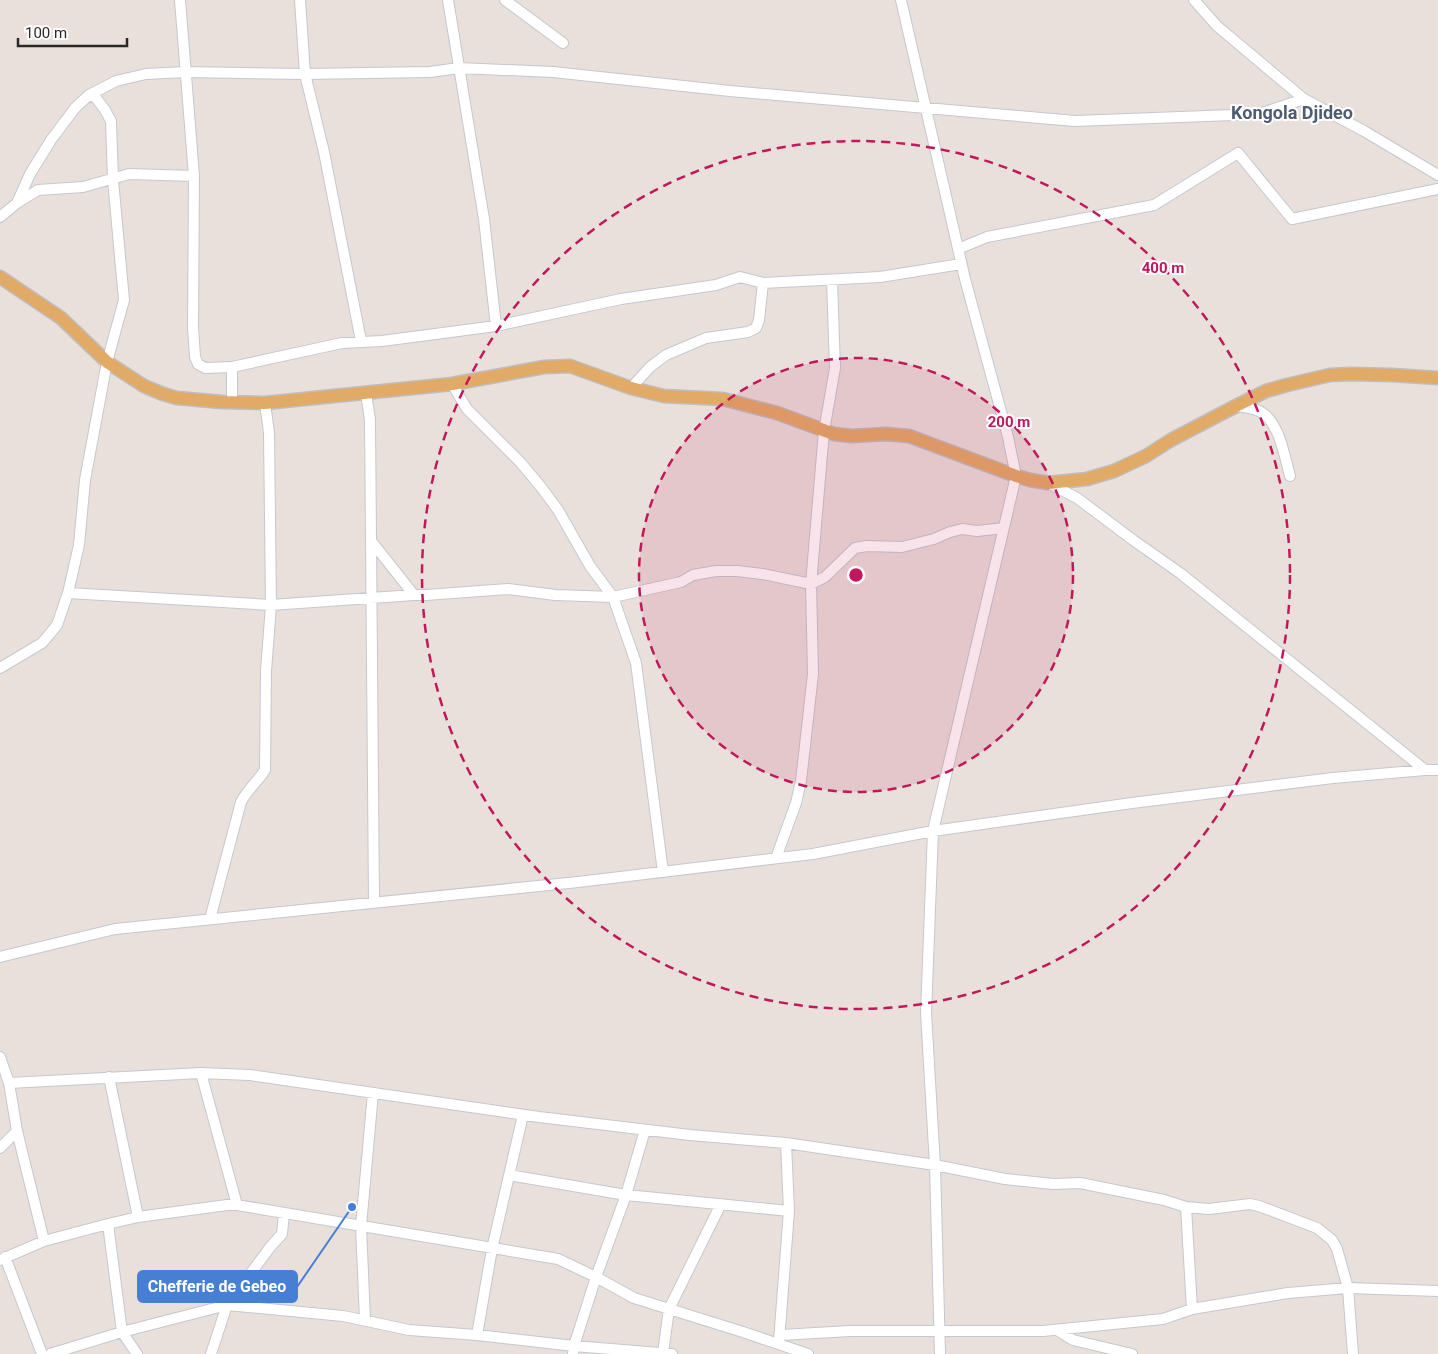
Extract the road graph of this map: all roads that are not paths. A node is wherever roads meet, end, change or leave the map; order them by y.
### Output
1 (180, 0) edge
2 (300, 0) edge
3 (448, 0) edge
4 (505, 0) edge
5 (901, 0) edge
6 (1194, 0) edge
7 (563, 43) dead end
8 (459, 68) junction
9 (185, 72) junction
10 (305, 74) junction
11 (88, 95) junction
12 (1304, 99) junction
13 (926, 107) junction
14 (1438, 175) edge
15 (194, 176) junction
16 (113, 180) junction
17 (1438, 189) edge
18 (17, 203) junction
19 (0, 217) edge
20 (958, 249) junction
21 (961, 264) junction
22 (0, 277) edge
23 (832, 280) junction
24 (763, 283) junction
25 (496, 326) junction
26 (361, 341) junction
27 (107, 362) junction
28 (232, 367) junction
29 (1438, 378) edge
30 (452, 384) junction
31 (631, 388) junction
32 (366, 393) junction
33 (232, 402) junction
34 (265, 403) junction
35 (1236, 406) junction
36 (824, 431) junction
37 (1016, 476) junction
38 (1290, 476) dead end
39 (1048, 483) junction
40 (1004, 528) junction
41 (372, 542) junction
42 (811, 584) junction
43 (68, 593) junction
44 (414, 595) junction
45 (613, 597) junction
46 (371, 598) junction
47 (271, 604) junction
48 (0, 668) edge
49 (1426, 770) junction
50 (1438, 770) edge
51 (933, 831) junction
52 (776, 858) junction
53 (663, 872) junction
54 (374, 902) junction
55 (210, 919) junction
56 (0, 957) edge
57 (0, 1057) edge
58 (201, 1073) junction
59 (109, 1077) junction
60 (9, 1083) junction
61 (373, 1093) junction
62 (523, 1115) junction
63 (17, 1130) junction
64 (645, 1130) junction
65 (786, 1142) junction
66 (0, 1148) edge
67 (934, 1165) junction
68 (509, 1175) junction
69 (626, 1195) junction
70 (721, 1204) junction
71 (237, 1205) junction
72 (1186, 1207) junction
73 (789, 1211) junction
74 (284, 1213) junction
75 (138, 1217) junction
76 (108, 1224) junction
77 (361, 1226) junction
78 (44, 1241) junction
79 (492, 1249) junction
80 (3, 1258) edge
81 (596, 1277) junction
82 (1348, 1288) junction
83 (1438, 1291) edge
84 (227, 1304) junction
85 (669, 1309) junction
86 (1192, 1310) junction
87 (366, 1320) junction
88 (1057, 1330) junction
89 (122, 1332) junction
90 (939, 1332) junction
91 (476, 1335) junction
92 (780, 1340) junction
93 (573, 1350) edge
94 (667, 1353) edge
95 (42, 1354) edge
96 (50, 1354) edge
97 (137, 1354) edge
98 (211, 1354) edge
99 (808, 1354) edge
100 (940, 1354) edge
101 (1132, 1354) edge
102 (1354, 1354) edge

1 - 9 street
2 - 10 street
3 - 8 street
4 - 7 street
5 - 13 street
6 - 12 street
8 - 10 street
8 - 13 street
8 - 25 street
9 - 10 street
9 - 11 street
9 - 15 street
10 - 26 street
11 - 16 street
11 - 18 street
12 - 13 street
12 - 14 street
13 - 20 street
15 - 16 street
15 - 28 street
16 - 18 street
16 - 27 street
17 - 20 street
18 - 19 street
20 - 21 street
21 - 23 street
21 - 37 street
22 - 27 main road
23 - 24 street
23 - 36 street
24 - 25 street
24 - 31 street
25 - 26 street
26 - 28 street
27 - 33 main road
27 - 43 street
28 - 33 street
29 - 35 main road
30 - 31 main road
30 - 32 main road
30 - 45 street
31 - 36 main road
32 - 34 main road
32 - 41 street
33 - 34 main road
34 - 47 street
35 - 38 street
35 - 39 main road
36 - 37 main road
36 - 42 street
37 - 39 main road
37 - 40 street
39 - 49 street
40 - 42 street
40 - 51 street
41 - 44 street
41 - 46 street
42 - 45 street
42 - 52 street
43 - 47 street
43 - 48 street
44 - 45 street
44 - 46 street
45 - 53 street
46 - 47 street
46 - 54 street
47 - 55 street
49 - 50 street
49 - 51 street
51 - 52 street
51 - 67 street
52 - 53 street
53 - 54 street
54 - 55 street
55 - 56 street
57 - 60 street
58 - 59 street
58 - 61 street
58 - 71 street
59 - 60 street
59 - 75 street
60 - 63 street
61 - 62 street
61 - 77 street
62 - 64 street
62 - 68 street
63 - 66 street
63 - 78 street
64 - 65 street
64 - 69 street
65 - 67 street
65 - 73 street
67 - 72 street
67 - 90 street
68 - 69 street
68 - 79 street
69 - 70 street
69 - 81 street
70 - 73 street
70 - 85 street
71 - 74 street
71 - 75 street
72 - 82 street
72 - 86 street
73 - 92 street
74 - 77 street
74 - 84 street
75 - 76 street
76 - 78 street
76 - 89 street
77 - 79 street
77 - 87 street
78 - 80 street
79 - 81 street
79 - 91 street
80 - 95 street
81 - 85 street
81 - 93 street
82 - 83 street
82 - 86 street
82 - 102 street
84 - 87 street
84 - 89 street
84 - 98 street
85 - 92 street
85 - 94 street
86 - 88 street
87 - 91 street
88 - 90 street
88 - 101 street
89 - 96 street
89 - 97 street
90 - 92 street
90 - 100 street
91 - 93 street
92 - 99 street
93 - 94 street

